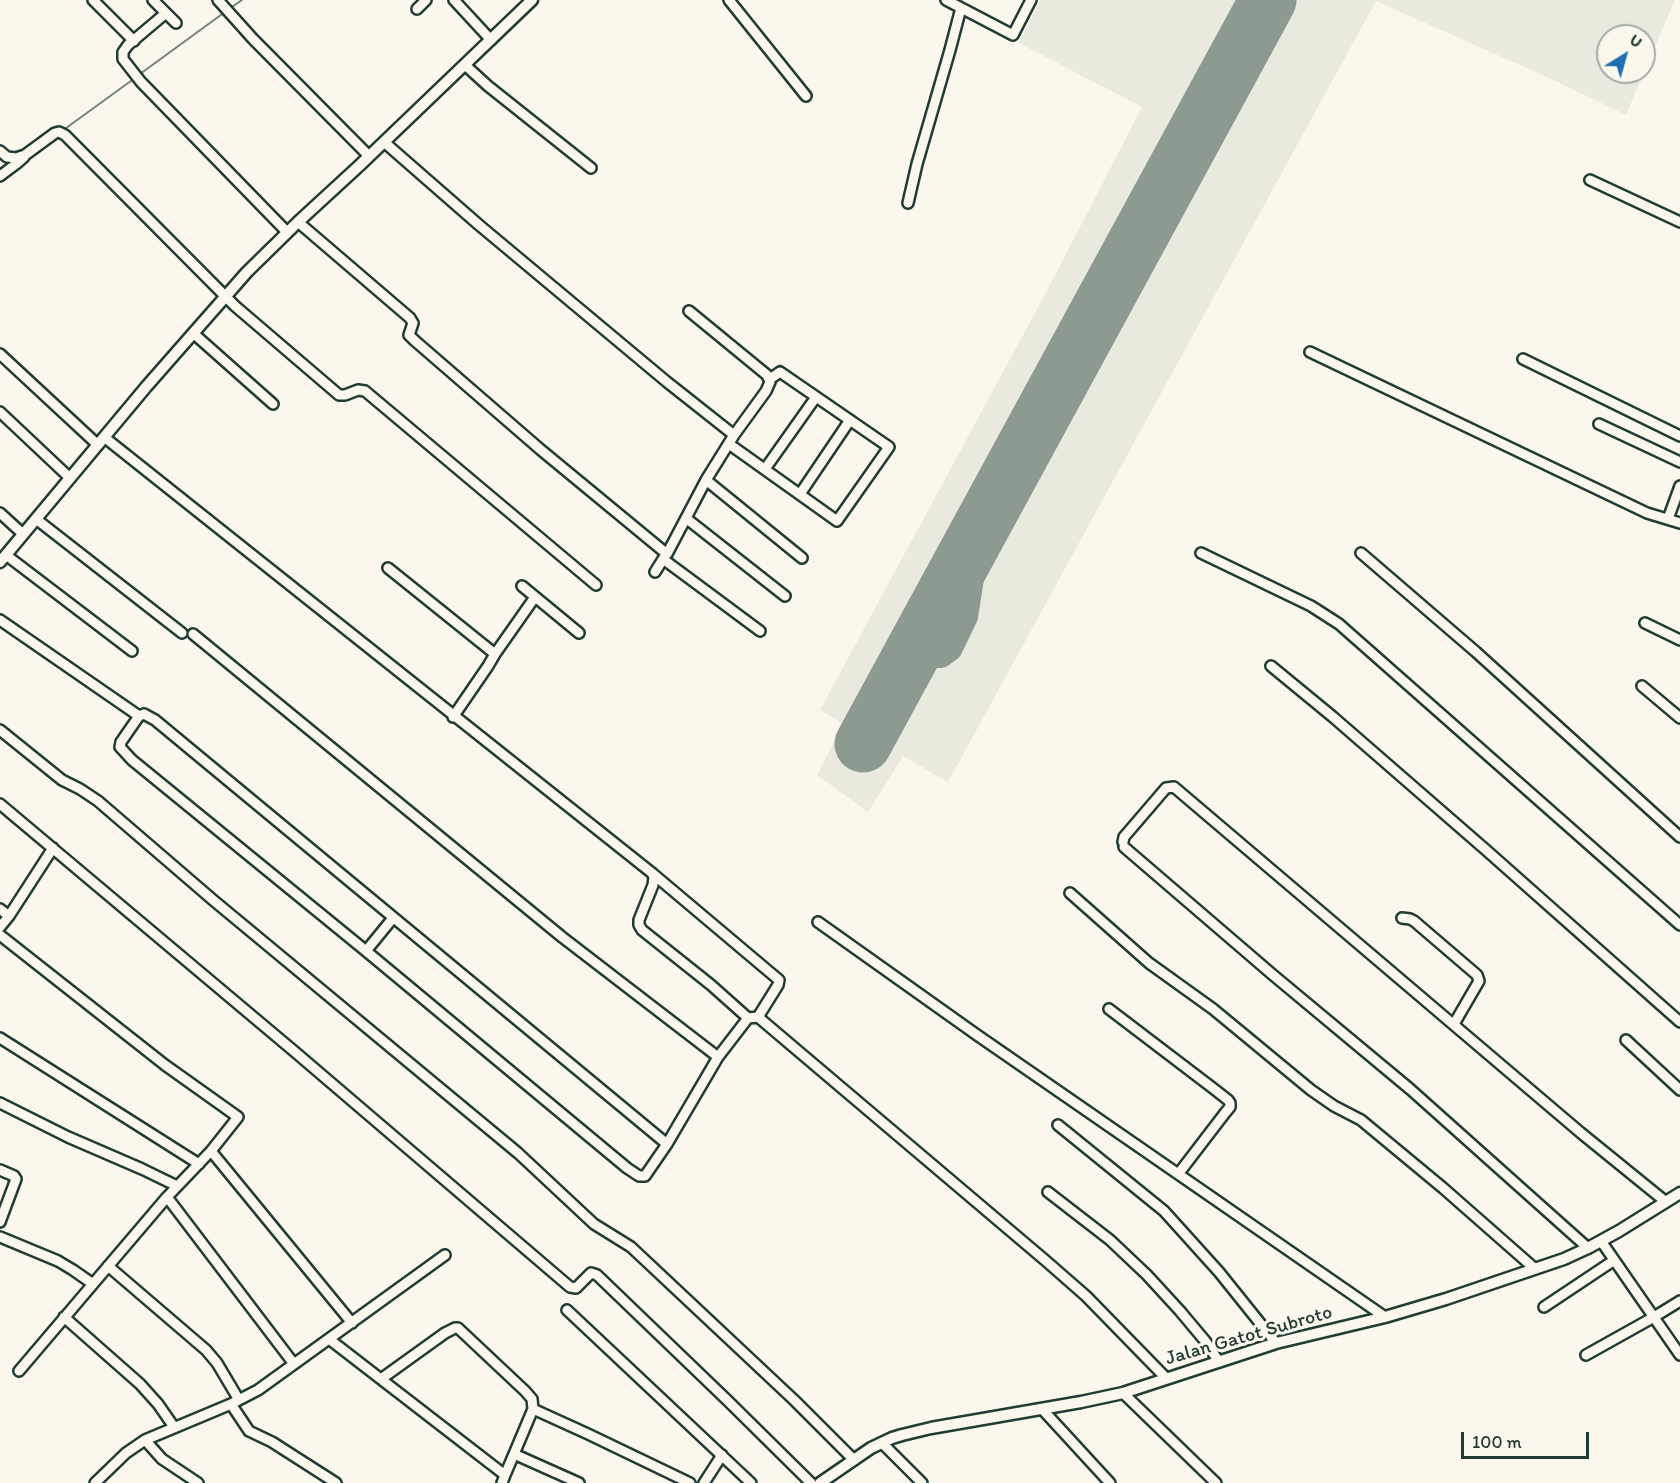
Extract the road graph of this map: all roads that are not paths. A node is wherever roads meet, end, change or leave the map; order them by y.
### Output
1 (93, 0) edge
2 (153, 0) edge
3 (426, 0) edge
4 (454, 0) edge
5 (729, 0) edge
6 (946, 0) edge
7 (1031, 0) edge
8 (530, 1) edge
9 (220, 2) edge
10 (961, 8) junction
11 (417, 9) dead end
12 (166, 13) junction
13 (176, 23) dead end
14 (491, 40) junction
15 (134, 41) junction
16 (465, 66) junction
17 (806, 96) dead end
18 (384, 142) junction
19 (0, 151) edge
20 (25, 155) junction
21 (369, 156) junction
22 (591, 168) dead end
23 (0, 176) edge
24 (1590, 180) dead end
25 (908, 203) dead end
26 (298, 222) junction
27 (1680, 222) edge
28 (287, 232) junction
29 (225, 296) junction
30 (689, 311) dead end
31 (193, 333) junction
32 (1310, 352) dead end
33 (0, 354) edge
34 (1523, 359) dead end
35 (770, 379) junction
36 (816, 397) junction
37 (273, 404) dead end
38 (0, 412) edge
39 (850, 420) junction
40 (1599, 423) dead end
41 (1680, 436) edge
42 (731, 439) junction
43 (101, 441) junction
44 (1680, 462) edge
45 (765, 469) junction
46 (70, 478) junction
47 (706, 480) junction
48 (1680, 486) edge
49 (800, 494) junction
50 (0, 513) edge
51 (36, 519) junction
52 (687, 519) junction
53 (1668, 519) junction
54 (1680, 523) edge
55 (23, 534) junction
56 (1201, 553) dead end
57 (1361, 553) dead end
58 (665, 557) junction
59 (802, 558) dead end
60 (3, 559) edge
61 (388, 568) dead end
62 (655, 572) dead end
63 (596, 585) dead end
64 (522, 586) dead end
65 (785, 596) dead end
66 (535, 597) junction
67 (0, 620) edge
68 (1645, 623) dead end
69 (760, 631) dead end
70 (182, 633) dead end
71 (579, 633) dead end
72 (193, 634) dead end
73 (1680, 640) edge
74 (132, 651) dead end
75 (495, 654) junction
76 (1271, 666) dead end
77 (1642, 686) dead end
78 (139, 716) junction
79 (453, 717) junction
80 (1680, 718) edge
81 (0, 730) edge
82 (0, 804) edge
83 (1680, 837) edge
84 (53, 848) junction
85 (652, 873) junction
86 (1070, 892) dead end
87 (0, 909) edge
88 (9, 916) junction
89 (393, 918) junction
90 (1402, 918) dead end
91 (818, 922) dead end
92 (1680, 926) edge
93 (0, 927) edge
94 (0, 935) edge
95 (366, 951) junction
96 (1108, 1009) dead end
97 (748, 1017) junction
98 (758, 1017) junction
99 (1680, 1022) edge
100 (1454, 1024) junction
101 (0, 1038) edge
102 (1626, 1040) dead end
103 (718, 1057) junction
104 (1680, 1090) edge
105 (0, 1103) edge
106 (1058, 1125) dead end
107 (667, 1144) junction
108 (211, 1151) junction
109 (199, 1164) junction
110 (0, 1170) edge
111 (1179, 1173) junction
112 (177, 1186) junction
113 (1048, 1192) dead end
114 (1680, 1193) edge
115 (167, 1197) junction
116 (1666, 1202) junction
117 (0, 1222) edge
118 (0, 1237) edge
119 (1601, 1241) junction
120 (1588, 1248) junction
121 (445, 1255) dead end
122 (1614, 1261) junction
123 (108, 1266) junction
124 (1534, 1269) junction
125 (93, 1284) junction
126 (1680, 1301) edge
127 (1544, 1307) dead end
128 (567, 1310) dead end
129 (64, 1317) junction
130 (1385, 1317) junction
131 (1654, 1317) junction
132 (352, 1323) junction
133 (329, 1339) junction
134 (1276, 1343) junction
135 (1586, 1355) dead end
136 (1680, 1355) edge
137 (1220, 1362) junction
138 (294, 1364) junction
139 (19, 1371) dead end
140 (1166, 1378) junction
141 (381, 1379) junction
142 (1123, 1393) junction
143 (235, 1402) junction
144 (1042, 1409) junction
145 (533, 1410) junction
146 (174, 1427) junction
147 (145, 1440) junction
148 (882, 1443) junction
149 (514, 1454) junction
150 (722, 1455) junction
151 (854, 1460) junction
152 (504, 1479) edge
153 (96, 1483) edge
154 (198, 1483) edge
155 (336, 1483) edge
156 (579, 1483) edge
157 (690, 1483) edge
158 (704, 1483) edge
159 (751, 1483) edge
160 (811, 1483) edge
161 (820, 1483) edge
162 (922, 1483) edge
163 (1110, 1483) edge
164 (1216, 1483) edge

1 - 15 street
2 - 12 street
3 - 11 street
4 - 14 street
5 - 17 street
6 - 10 street
7 - 10 street
8 - 14 street
9 - 21 street
10 - 25 street
12 - 13 street
12 - 15 street
14 - 16 street
15 - 28 street
16 - 18 street
16 - 22 street
18 - 21 street
18 - 42 street
19 - 20 street
20 - 23 street
20 - 29 street
21 - 26 street
24 - 27 street
26 - 28 street
26 - 58 street
28 - 29 street
29 - 31 street
29 - 63 street
30 - 35 street
31 - 37 street
31 - 43 street
32 - 53 street
33 - 43 street
34 - 41 street
35 - 36 street
35 - 42 street
36 - 39 street
36 - 45 street
38 - 46 street
39 - 49 street
39 - 49 street
40 - 44 street
42 - 45 street
42 - 47 street
43 - 46 street
43 - 79 street
45 - 49 street
46 - 51 street
47 - 52 street
47 - 59 street
48 - 53 street
50 - 55 street
51 - 55 street
51 - 70 street
52 - 58 street
52 - 65 street
53 - 54 street
55 - 60 street
56 - 92 street
57 - 83 street
58 - 62 street
58 - 69 street
60 - 74 street
61 - 75 street
64 - 66 street
66 - 71 street
66 - 75 street
67 - 78 street
68 - 73 street
72 - 103 street
75 - 79 street
76 - 99 street
77 - 80 street
78 - 89 street
78 - 95 street
79 - 85 street
81 - 151 street
82 - 84 street
84 - 88 street
84 - 160 street
85 - 97 street
85 - 98 street
86 - 124 street
87 - 88 street
88 - 93 street
89 - 95 street
89 - 107 street
90 - 100 street
91 - 111 street
94 - 108 street
95 - 107 street
96 - 111 street
97 - 98 street
97 - 103 street
98 - 140 street
100 - 116 street
100 - 120 street
101 - 109 street
102 - 104 street
103 - 107 street
105 - 112 street
106 - 134 street
108 - 109 street
108 - 132 street
109 - 112 street
110 - 117 street
111 - 130 street
112 - 115 street
113 - 137 street
114 - 116 street, Jalan Gatot Subroto
115 - 123 street
115 - 138 street
116 - 119 street, Jalan Gatot Subroto
118 - 125 street
119 - 120 street, Jalan Gatot Subroto
119 - 122 street
120 - 124 street, Jalan Gatot Subroto
121 - 132 street
122 - 127 street
122 - 131 street
123 - 125 street
123 - 143 street
124 - 130 street, Jalan Gatot Subroto
125 - 129 street
126 - 131 street
128 - 150 street
129 - 139 street
129 - 146 street
130 - 134 street, Jalan Gatot Subroto
131 - 135 street
131 - 136 street
132 - 133 street
133 - 138 street
133 - 141 street
134 - 137 street, Jalan Gatot Subroto
137 - 140 street, Jalan Gatot Subroto
138 - 143 street
140 - 142 street, Jalan Gatot Subroto
141 - 145 street
141 - 152 street
142 - 144 street, Jalan Gatot Subroto
142 - 164 street
143 - 146 street
143 - 155 street
144 - 148 street, Jalan Gatot Subroto
144 - 163 street
145 - 149 street
145 - 157 street
146 - 147 street
147 - 153 street
147 - 154 street
148 - 151 street, Jalan Gatot Subroto
148 - 162 street
149 - 152 street
149 - 156 street
150 - 158 street
150 - 159 street
151 - 161 street, Jalan Gatot Subroto

